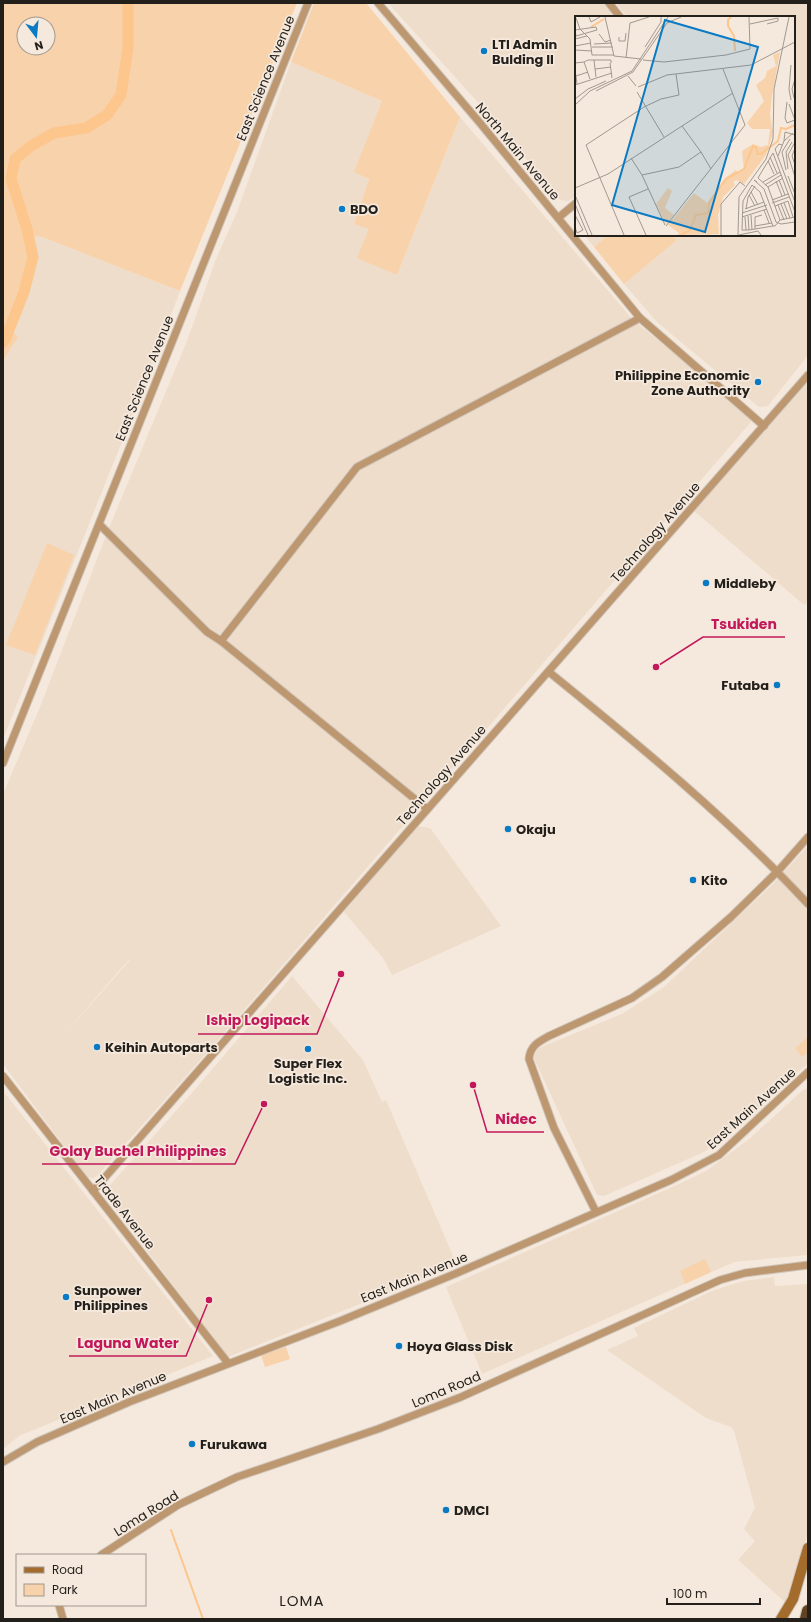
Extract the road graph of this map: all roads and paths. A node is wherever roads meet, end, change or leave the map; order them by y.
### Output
1 (308, 3) edge
2 (378, 3) edge
3 (609, 3) edge
4 (619, 16) edge
5 (575, 204) edge
6 (558, 218) junction
7 (640, 318) junction
8 (808, 375) edge
9 (764, 426) junction
10 (100, 525) junction
11 (221, 640) junction
12 (548, 672) junction
13 (3, 763) edge
14 (428, 809) junction
15 (808, 837) edge
16 (778, 871) junction
17 (808, 904) edge
18 (808, 1072) edge
19 (3, 1076) edge
20 (93, 1191) junction
21 (596, 1212) junction
22 (808, 1265) edge
23 (228, 1363) junction
24 (3, 1462) edge
25 (808, 1548) edge
26 (103, 1554) edge
27 (58, 1606) edge
28 (808, 1611) edge
29 (63, 1619) edge
30 (781, 1619) edge
31 (806, 1619) edge

1 - 10 street, East Science Avenue
2 - 6 street, North Main Avenue
3 - 4 street
5 - 6 street
6 - 7 street, North Main Avenue
7 - 9 street, North Main Avenue
7 - 11 street
8 - 9 street, Technology Avenue
9 - 12 street, Technology Avenue
10 - 11 street
10 - 13 street, East Science Avenue
11 - 14 street
12 - 14 street, Technology Avenue
12 - 16 street
14 - 20 street, Technology Avenue
15 - 16 street
16 - 17 street
16 - 21 street
18 - 21 street, East Main Avenue
19 - 20 street, Trade Avenue
20 - 23 street, Trade Avenue
21 - 23 street, East Main Avenue
22 - 26 street, Loma Road
23 - 24 street, East Main Avenue
25 - 30 main road
27 - 29 street
28 - 31 highway

